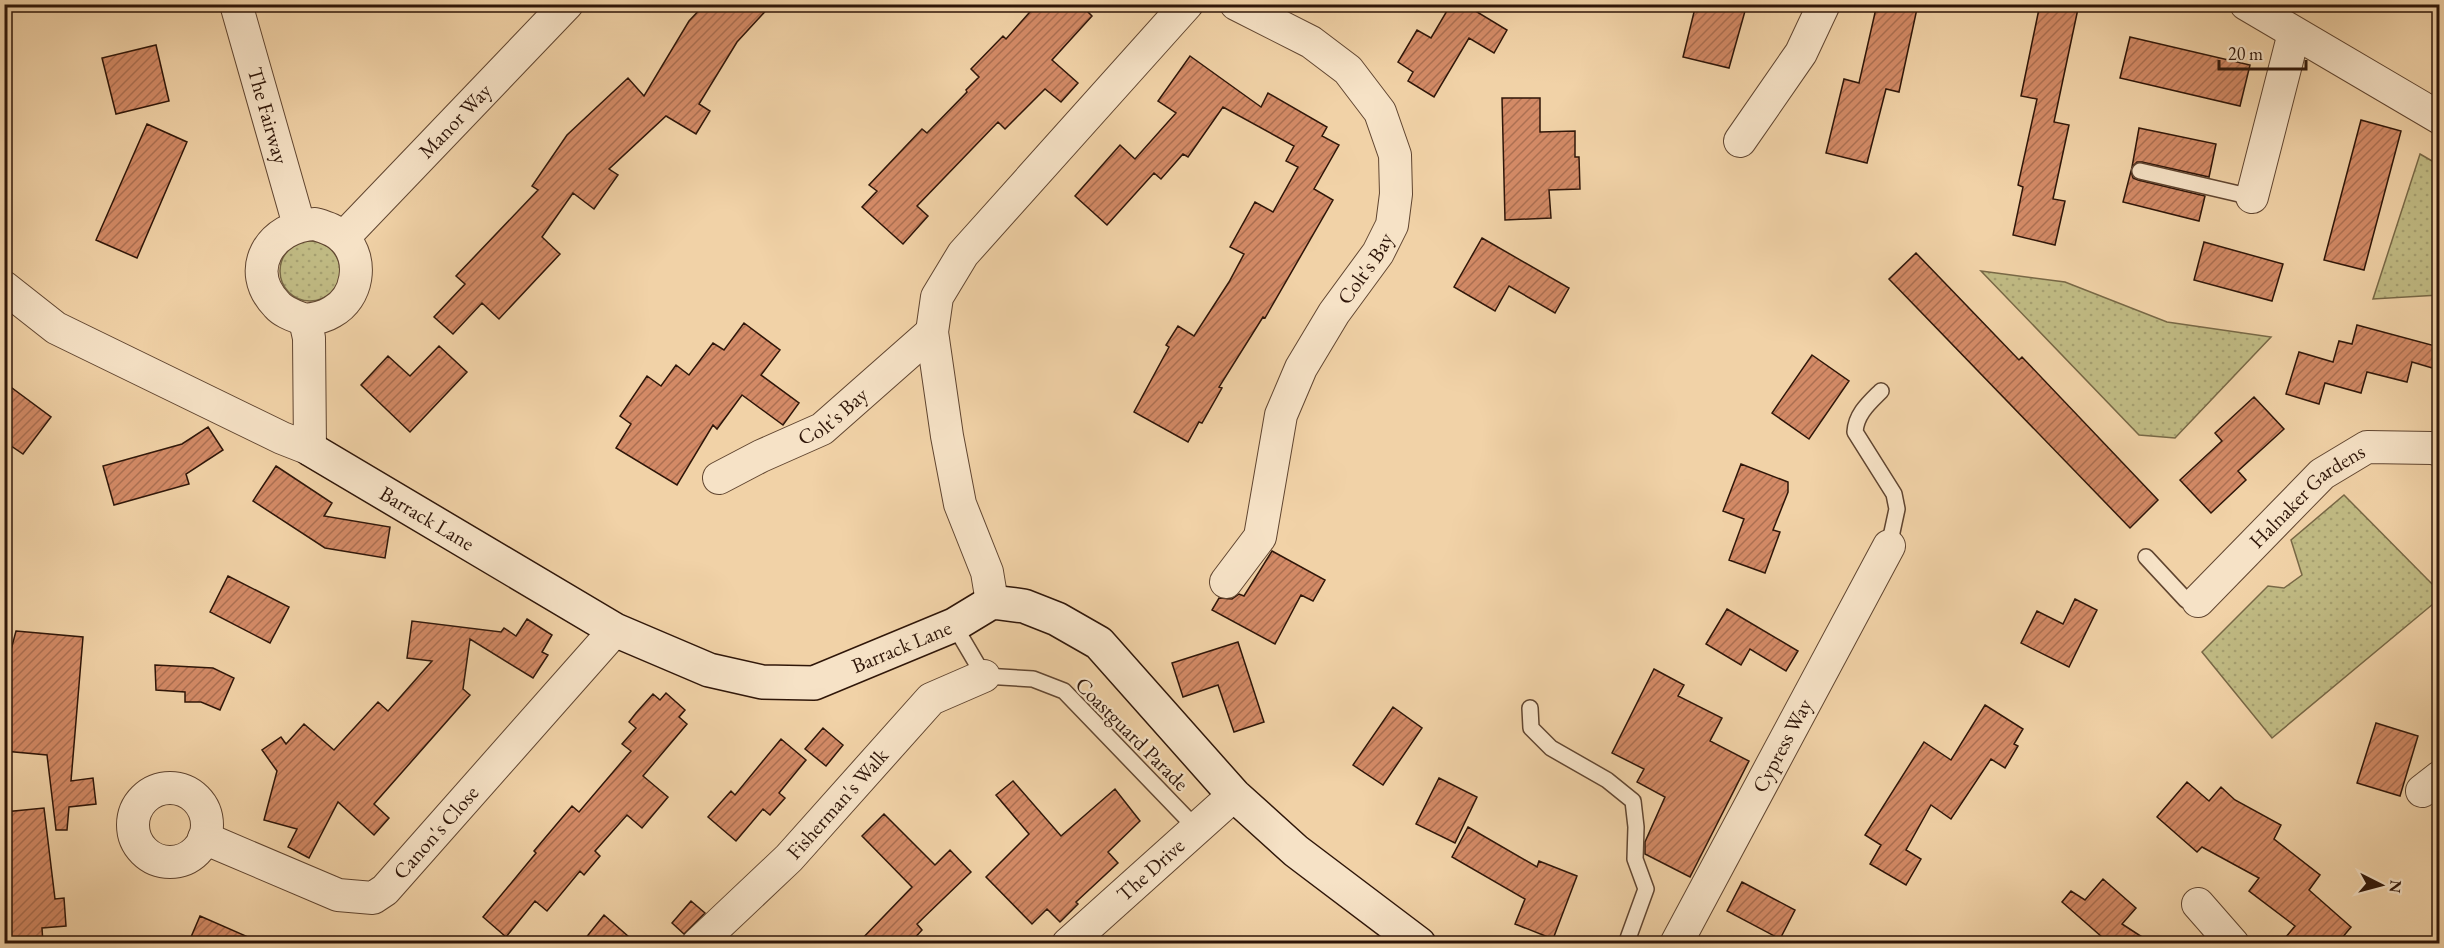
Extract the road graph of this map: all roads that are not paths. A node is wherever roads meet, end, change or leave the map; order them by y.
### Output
1 (236, 4) edge
2 (567, 4) edge
3 (1187, 4) edge
4 (1236, 4) edge
5 (1824, 4) edge
6 (2246, 4) edge
7 (2294, 33) junction
8 (2439, 117) edge
9 (1740, 141) dead end
10 (2140, 171) dead end
11 (2252, 197) joint
12 (299, 225) junction
13 (344, 238) junction
14 (4, 287) edge
15 (305, 320) junction
16 (932, 332) junction
17 (1881, 391) dead end
18 (310, 449) junction
19 (2439, 450) edge
20 (718, 478) dead end
21 (1888, 546) joint
22 (2146, 557) dead end
23 (1226, 582) dead end
24 (992, 602) junction
25 (2198, 602) joint
26 (954, 625) junction
27 (615, 630) junction
28 (984, 676) junction
29 (1530, 708) dead end
30 (1234, 795) junction
31 (1196, 828) junction
32 (204, 838) dead end
33 (2198, 904) dead end
34 (698, 944) edge
35 (1068, 944) edge
36 (1419, 944) edge
37 (1626, 944) edge
38 (1676, 944) edge
39 (2233, 944) edge

1 - 12 street, The Fairway
2 - 13 street, Manor Way
3 - 16 street
4 - 23 street, Colt's Bay
5 - 9 street
6 - 7 street
7 - 8 street
7 - 11 street
10 - 11 lane
12 - 13 street
12 - 15 street
13 - 15 street
14 - 18 street, Barrack Lane
15 - 18 street
16 - 20 street, Colt's Bay
16 - 24 street
17 - 21 lane
18 - 27 street, Barrack Lane
19 - 25 street, Halnaker Gardens
21 - 38 street, Cypress Way
22 - 25 lane
24 - 26 street, Barrack Lane
24 - 30 street
26 - 27 street, Barrack Lane
26 - 28 lane
27 - 32 street, Canon's Close
28 - 31 lane, Coastguard Parade
28 - 34 street, Fisherman's Walk
29 - 37 lane
30 - 31 street, The Drive
30 - 36 street
31 - 35 street, The Drive
33 - 39 street

